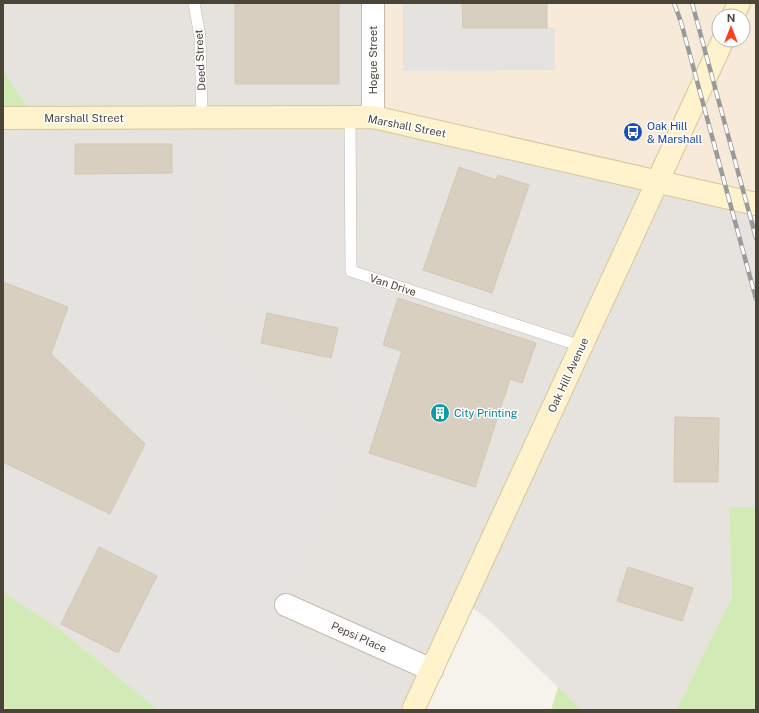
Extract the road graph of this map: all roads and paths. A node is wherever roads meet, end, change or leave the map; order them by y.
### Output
1 (194, 3) edge
2 (372, 3) edge
3 (720, 48) edge
4 (350, 117) junction
5 (373, 117) junction
6 (3, 118) edge
7 (202, 118) junction
8 (658, 182) junction
9 (756, 204) edge
10 (581, 346) junction
11 (286, 605) dead end
12 (432, 670) junction
13 (413, 710) edge

1 - 7 lane, Deed Street
2 - 5 street, Hogue Street
3 - 8 street, Oak Hill Avenue
4 - 5 street, Marshall Street
4 - 7 street, Marshall Street
4 - 10 lane, Van Drive
5 - 8 street, Marshall Street
6 - 7 street, Marshall Street
8 - 9 street, Marshall Street
8 - 10 street, Oak Hill Avenue
10 - 12 street, Oak Hill Avenue
11 - 12 street, Pepsi Place
12 - 13 street, Oak Hill Avenue

